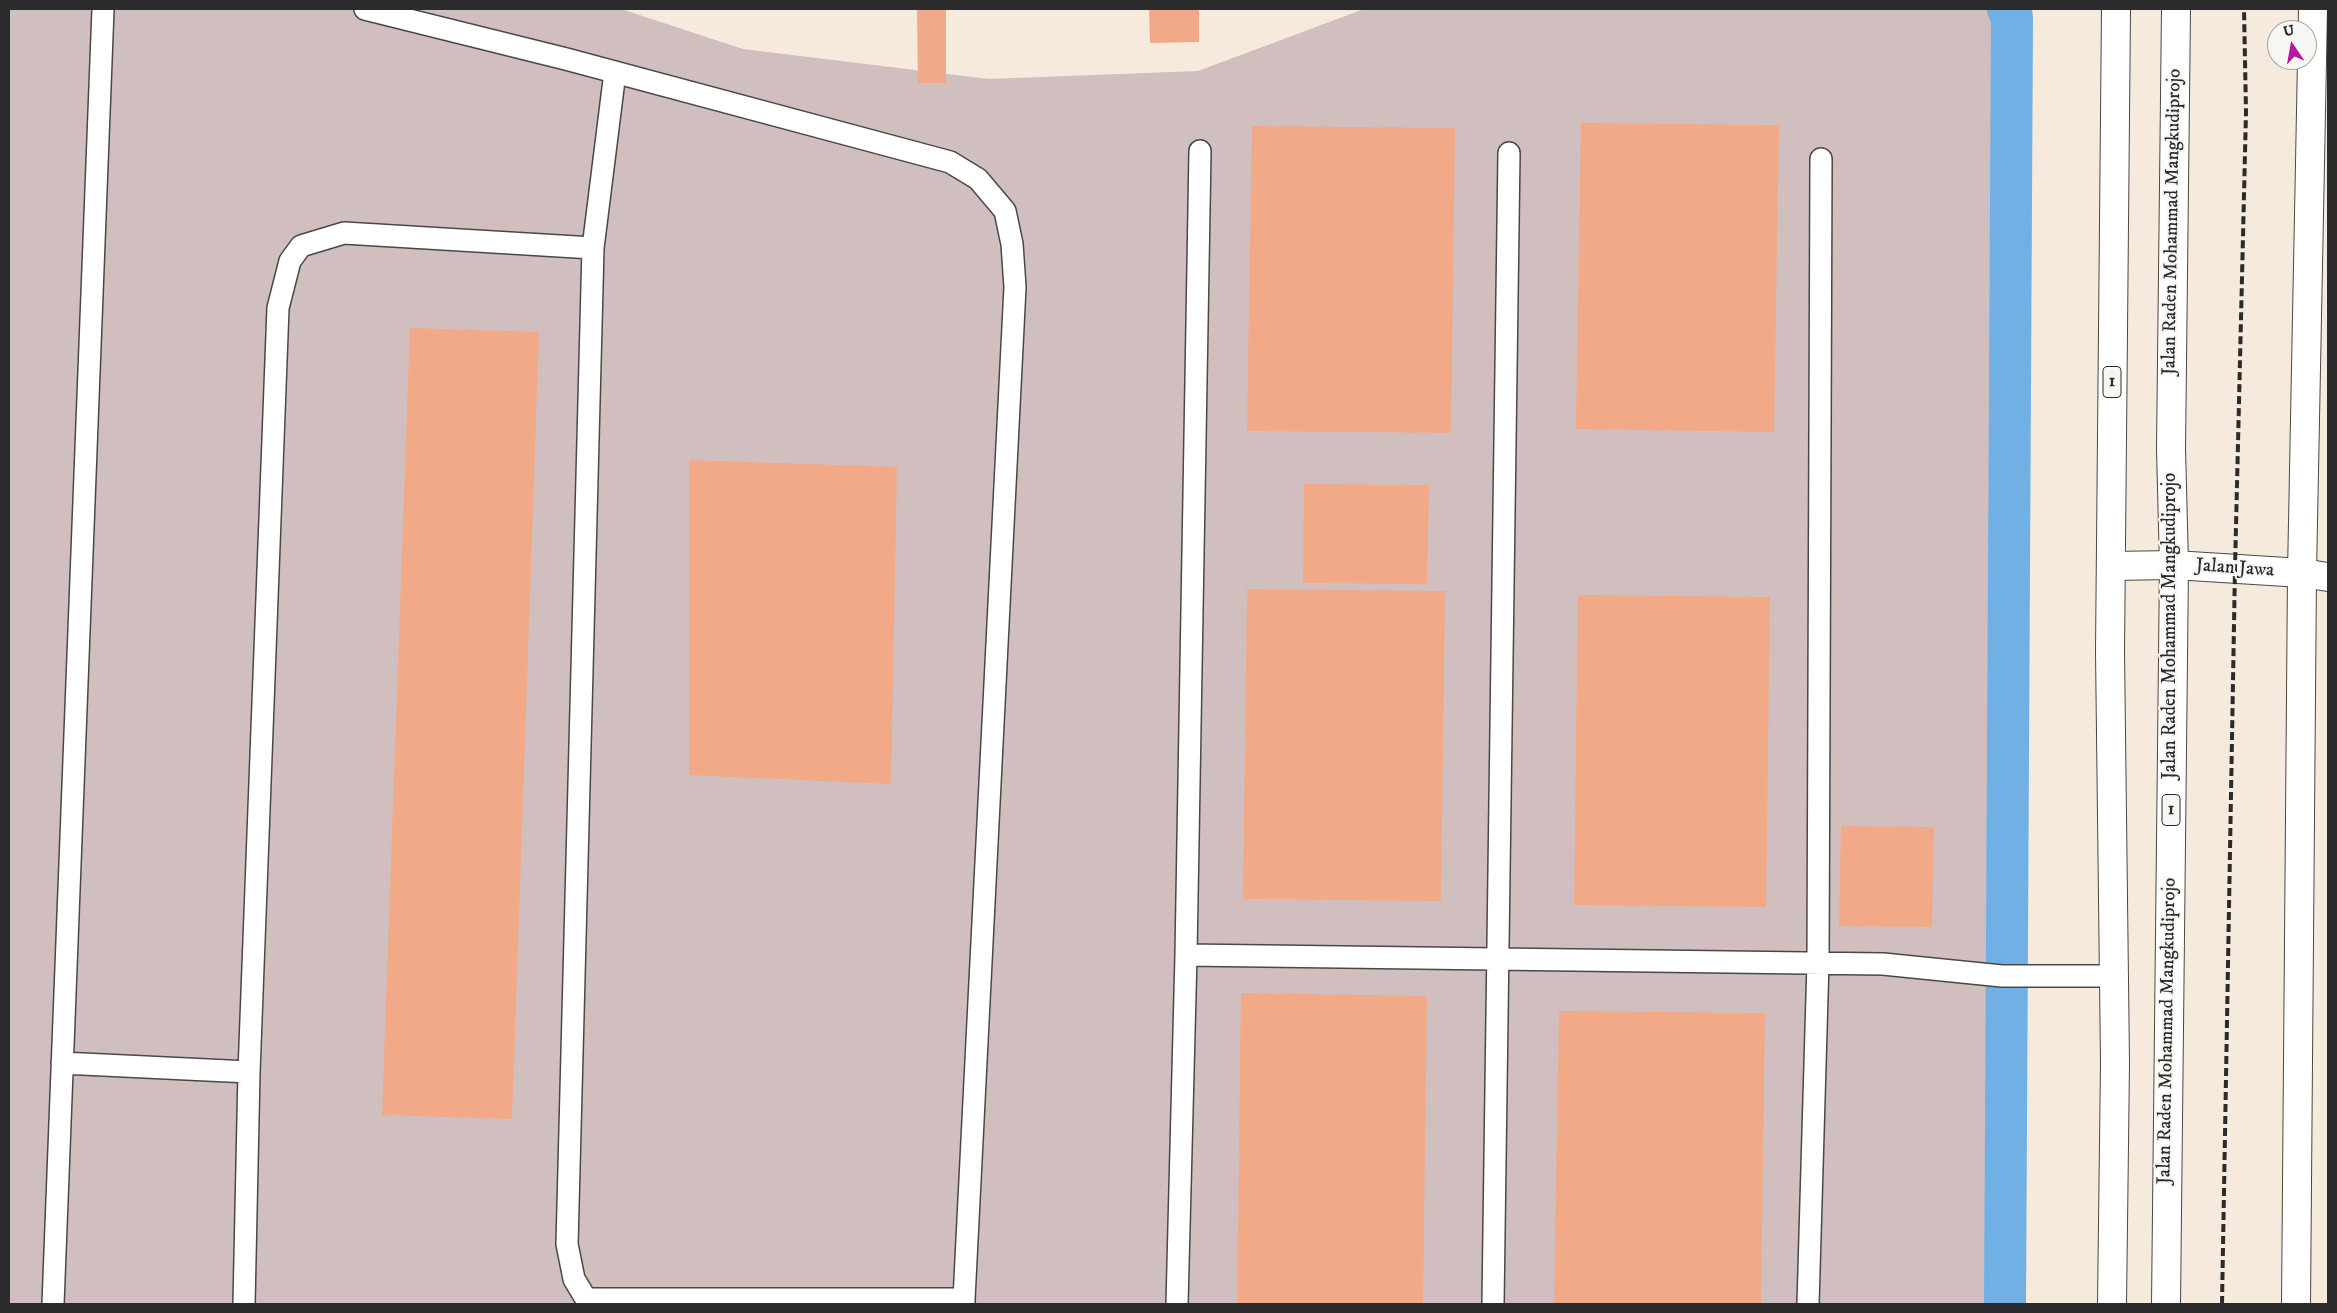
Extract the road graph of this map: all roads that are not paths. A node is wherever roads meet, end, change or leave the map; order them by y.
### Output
1 (103, 9) edge
2 (365, 9) edge
3 (2116, 9) edge
4 (2176, 9) edge
5 (2313, 9) edge
6 (615, 72) junction
7 (2320, 101) edge
8 (1200, 151) dead end
9 (1509, 153) dead end
10 (1821, 158) dead end
11 (593, 248) junction
12 (2174, 565) junction
13 (2111, 566) junction
14 (2302, 573) junction
15 (2328, 577) edge
16 (1186, 955) junction
17 (1498, 959) junction
18 (1818, 962) junction
19 (2114, 976) junction
20 (62, 1063) junction
21 (249, 1072) junction
22 (964, 1302) edge
23 (53, 1304) edge
24 (244, 1304) edge
25 (1177, 1304) edge
26 (1493, 1304) edge
27 (1808, 1304) edge
28 (2112, 1304) edge
29 (2166, 1304) edge
30 (2296, 1304) edge

1 - 20 lane
2 - 6 lane
3 - 13 main road, 1
4 - 12 main road, Jalan Raden Mohammad Mangkudiprojo / 1
5 - 7 main road
6 - 11 lane
6 - 22 lane
7 - 14 main road
8 - 16 lane
9 - 17 lane
10 - 18 lane
11 - 21 lane
11 - 22 lane
12 - 13 main road, Jalan Jawa
12 - 14 main road, Jalan Jawa
12 - 29 main road, Jalan Raden Mohammad Mangkudiprojo / 1
13 - 19 main road, 1
14 - 15 main road, Jalan Jawa
14 - 30 main road
16 - 17 lane
16 - 25 lane
17 - 18 lane
17 - 26 lane
18 - 19 lane
18 - 27 lane
19 - 28 main road, 1
20 - 21 lane
20 - 23 lane
21 - 24 lane

